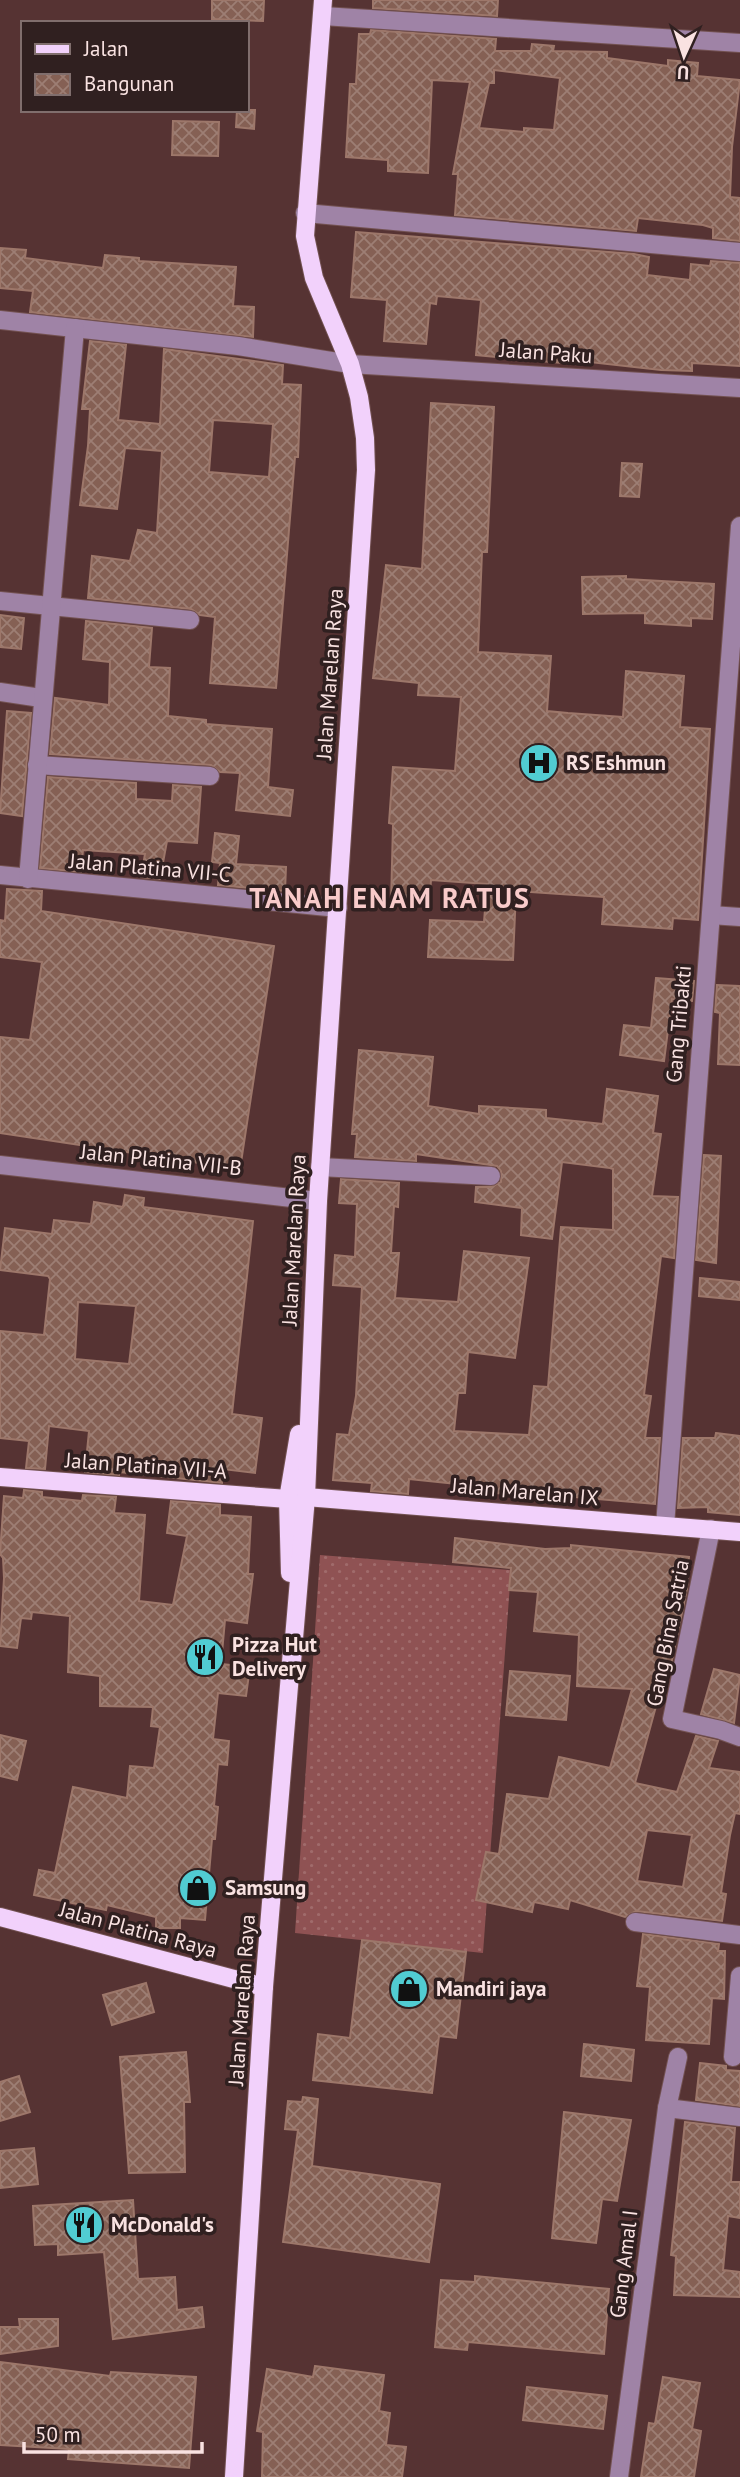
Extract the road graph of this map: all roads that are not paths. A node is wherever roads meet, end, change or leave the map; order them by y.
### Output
1 (323, 8) edge
2 (740, 43) edge
3 (305, 213) junction
4 (740, 252) edge
5 (0, 320) edge
6 (75, 328) junction
7 (350, 364) junction
8 (740, 388) edge
9 (740, 526) edge
10 (0, 601) edge
11 (51, 607) junction
12 (190, 620) dead end
13 (736, 646) edge
14 (0, 692) edge
15 (41, 698) junction
16 (37, 765) junction
17 (209, 776) dead end
18 (0, 876) edge
19 (28, 879) junction
20 (338, 908) junction
21 (711, 915) junction
22 (740, 917) edge
23 (0, 1165) edge
24 (320, 1167) junction
25 (491, 1176) dead end
26 (317, 1201) junction
27 (0, 1477) edge
28 (297, 1498) junction
29 (665, 1526) junction
30 (711, 1529) junction
31 (740, 1532) edge
32 (740, 1737) edge
33 (0, 1917) edge
34 (635, 1922) dead end
35 (740, 1935) edge
36 (740, 1976) edge
37 (264, 1987) junction
38 (678, 2057) dead end
39 (733, 2057) dead end
40 (667, 2108) junction
41 (740, 2117) edge
42 (234, 2477) edge
43 (619, 2477) edge

1 - 2 street
1 - 3 main road, Jalan Marelan Raya
3 - 4 street
3 - 7 main road, Jalan Marelan Raya
5 - 6 street, Jalan Paku
6 - 7 street, Jalan Paku
6 - 11 street
7 - 8 street, Jalan Paku
7 - 20 main road, Jalan Marelan Raya
9 - 13 street, Gang Tribakti
10 - 11 street
11 - 12 street
11 - 15 street
13 - 21 street, Gang Tribakti
14 - 15 street
15 - 16 street
16 - 17 street
16 - 19 street
18 - 19 street, Jalan Platina VII-C
19 - 20 street, Jalan Platina VII-C
20 - 24 main road, Jalan Marelan Raya
21 - 22 street
21 - 29 street, Gang Tribakti
23 - 26 street, Jalan Platina VII-B
24 - 25 street
24 - 26 main road, Jalan Marelan Raya
26 - 28 main road, Jalan Marelan Raya
27 - 28 main road, Jalan Platina VII-A
28 - 29 main road, Jalan Marelan IX
28 - 37 main road, Jalan Marelan Raya
29 - 30 main road, Jalan Marelan IX
30 - 31 main road, Jalan Marelan IX
30 - 32 street, Gang Bina Satria
33 - 37 main road, Jalan Platina Raya
34 - 35 street
36 - 39 street
37 - 42 main road, Jalan Marelan Raya
38 - 40 street, Gang Amal I
40 - 41 street
40 - 43 street, Gang Amal I

